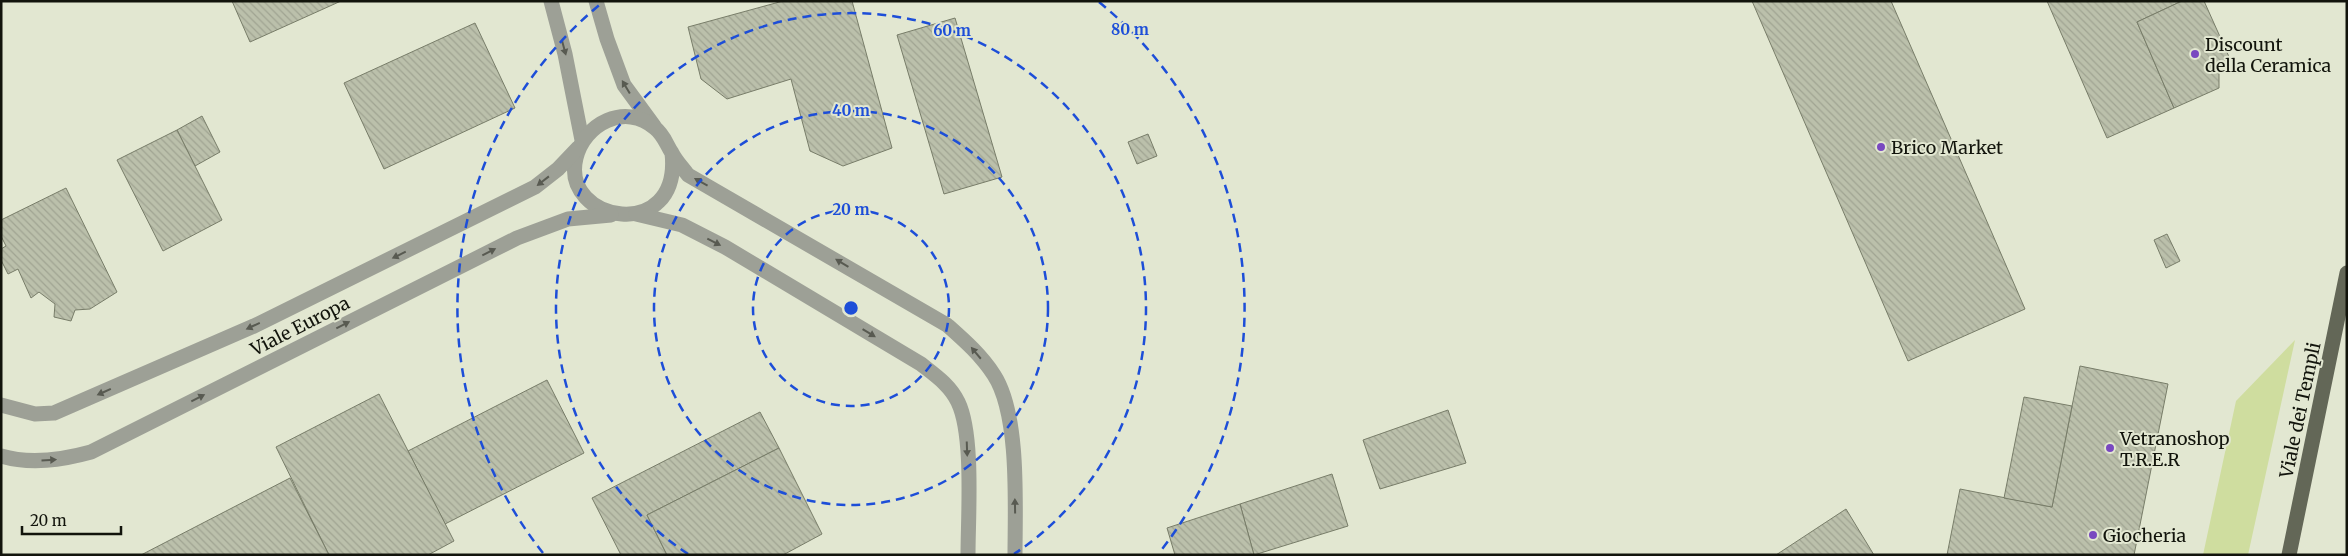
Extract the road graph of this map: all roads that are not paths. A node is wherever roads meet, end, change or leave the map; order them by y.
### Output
1 (551, 1) edge
2 (596, 1) edge
3 (655, 127) junction
4 (580, 144) junction
5 (672, 153) junction
6 (614, 214) junction
7 (636, 214) junction
8 (2347, 273) edge
9 (1, 405) edge
10 (1, 456) edge
11 (968, 555) edge
12 (1015, 555) edge
13 (2289, 555) edge

1 -> 4 street
3 -> 2 street
3 - 4 street
3 - 5 street
4 - 6 street
4 -> 9 street, Viale Europa
5 - 7 street
12 -> 5 street
6 - 7 street
10 -> 6 street, Viale Europa
7 -> 11 street
8 - 13 main road, Viale dei Templi

